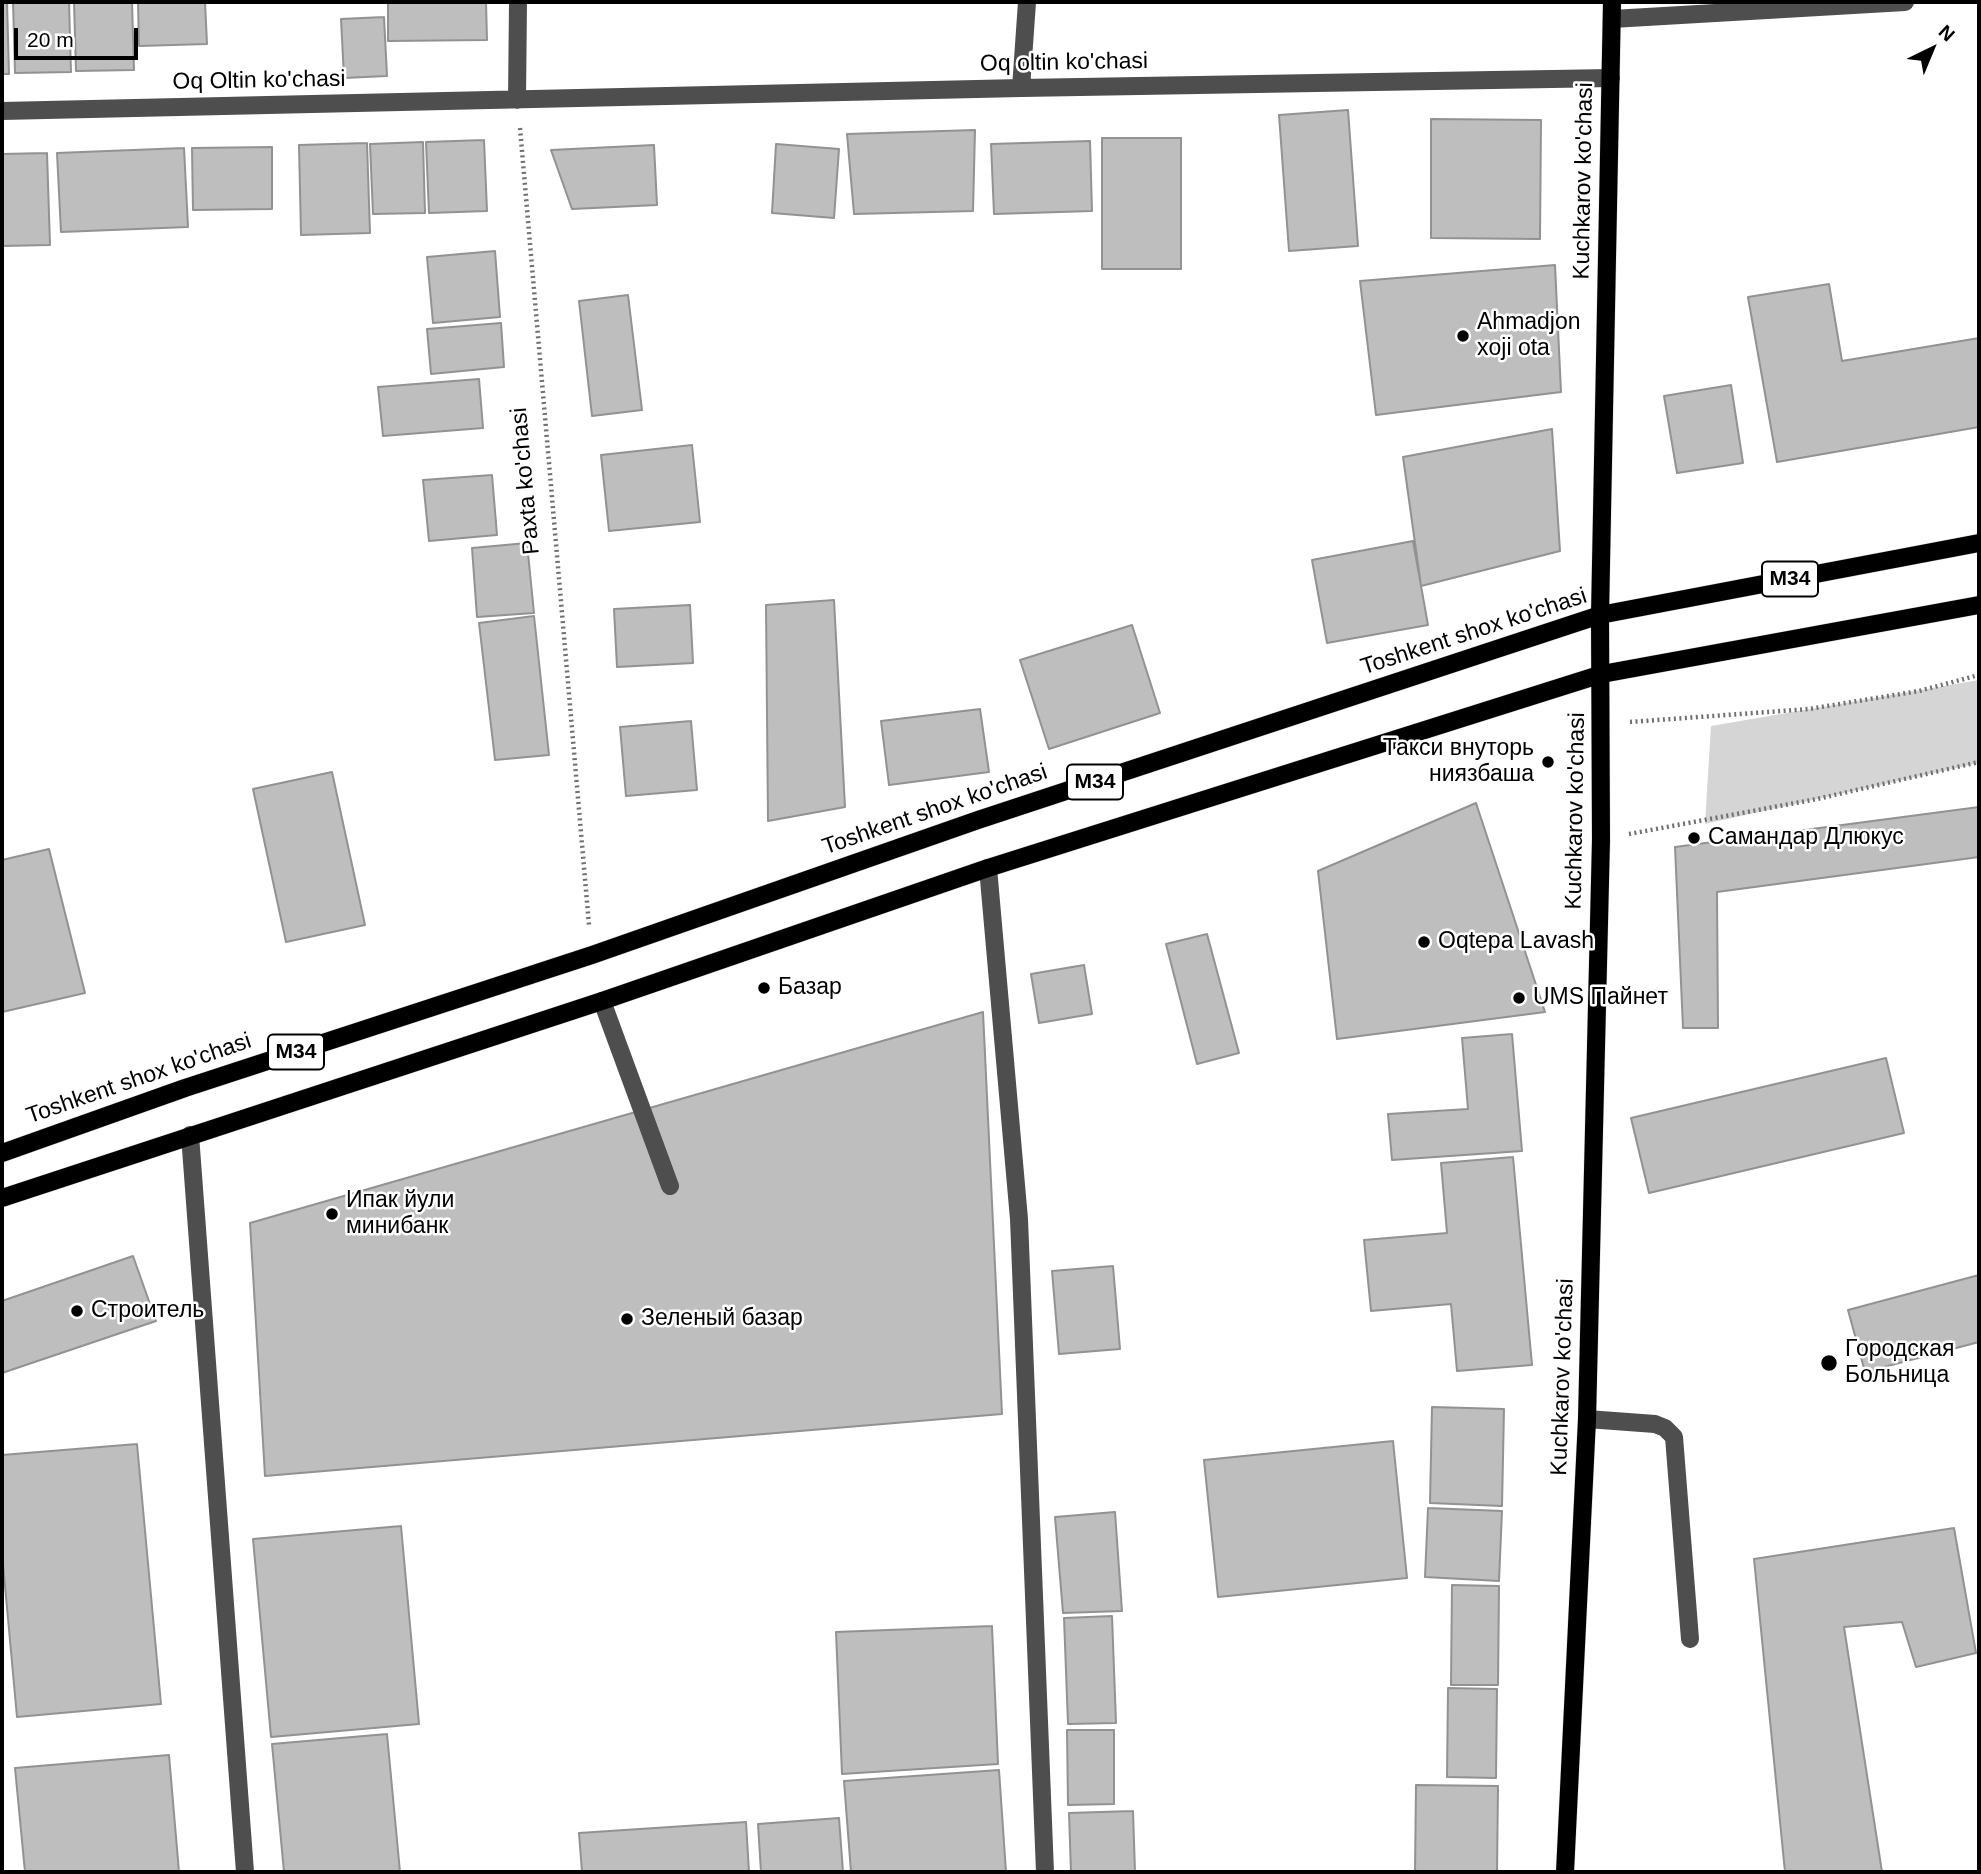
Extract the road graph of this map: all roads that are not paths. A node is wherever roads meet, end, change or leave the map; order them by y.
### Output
1 (519, 2) edge
2 (1027, 2) edge
3 (1905, 2) edge
4 (1612, 10) edge
5 (1611, 78) junction
6 (1021, 88) junction
7 (517, 100) junction
8 (2, 111) edge
9 (1979, 543) edge
10 (1979, 605) edge
11 (1600, 615) junction
12 (1602, 674) junction
13 (988, 868) junction
14 (602, 1001) junction
15 (190, 1135) junction
16 (2, 1153) edge
17 (670, 1186) dead end
18 (2, 1198) edge
19 (1587, 1419) junction
20 (1690, 1639) dead end
21 (245, 1872) edge
22 (1045, 1872) edge
23 (1565, 1872) edge

1 - 7 street
2 - 6 street
3 - 4 street
4 - 5 main road, Kuchkarov ko'chasi
5 - 6 street, Oq oltin ko'chasi
5 - 11 main road, Kuchkarov ko'chasi
6 - 7 street, Oq oltin ko'chasi
7 - 8 street, Oq Oltin ko'chasi
9 - 11 main road, Toshkent shox ko'chasi / M34
10 - 12 main road, M34
11 - 12 main road, Kuchkarov ko'chasi
11 - 16 main road, Toshkent shox ko'chasi / M34
12 - 13 main road, M34
12 - 19 main road, Kuchkarov ko'chasi
13 - 14 main road, M34
13 - 22 street
14 - 15 main road, M34
14 - 17 street
15 - 18 main road, M34
15 - 21 street
19 - 20 street
19 - 23 main road, Kuchkarov ko'chasi

